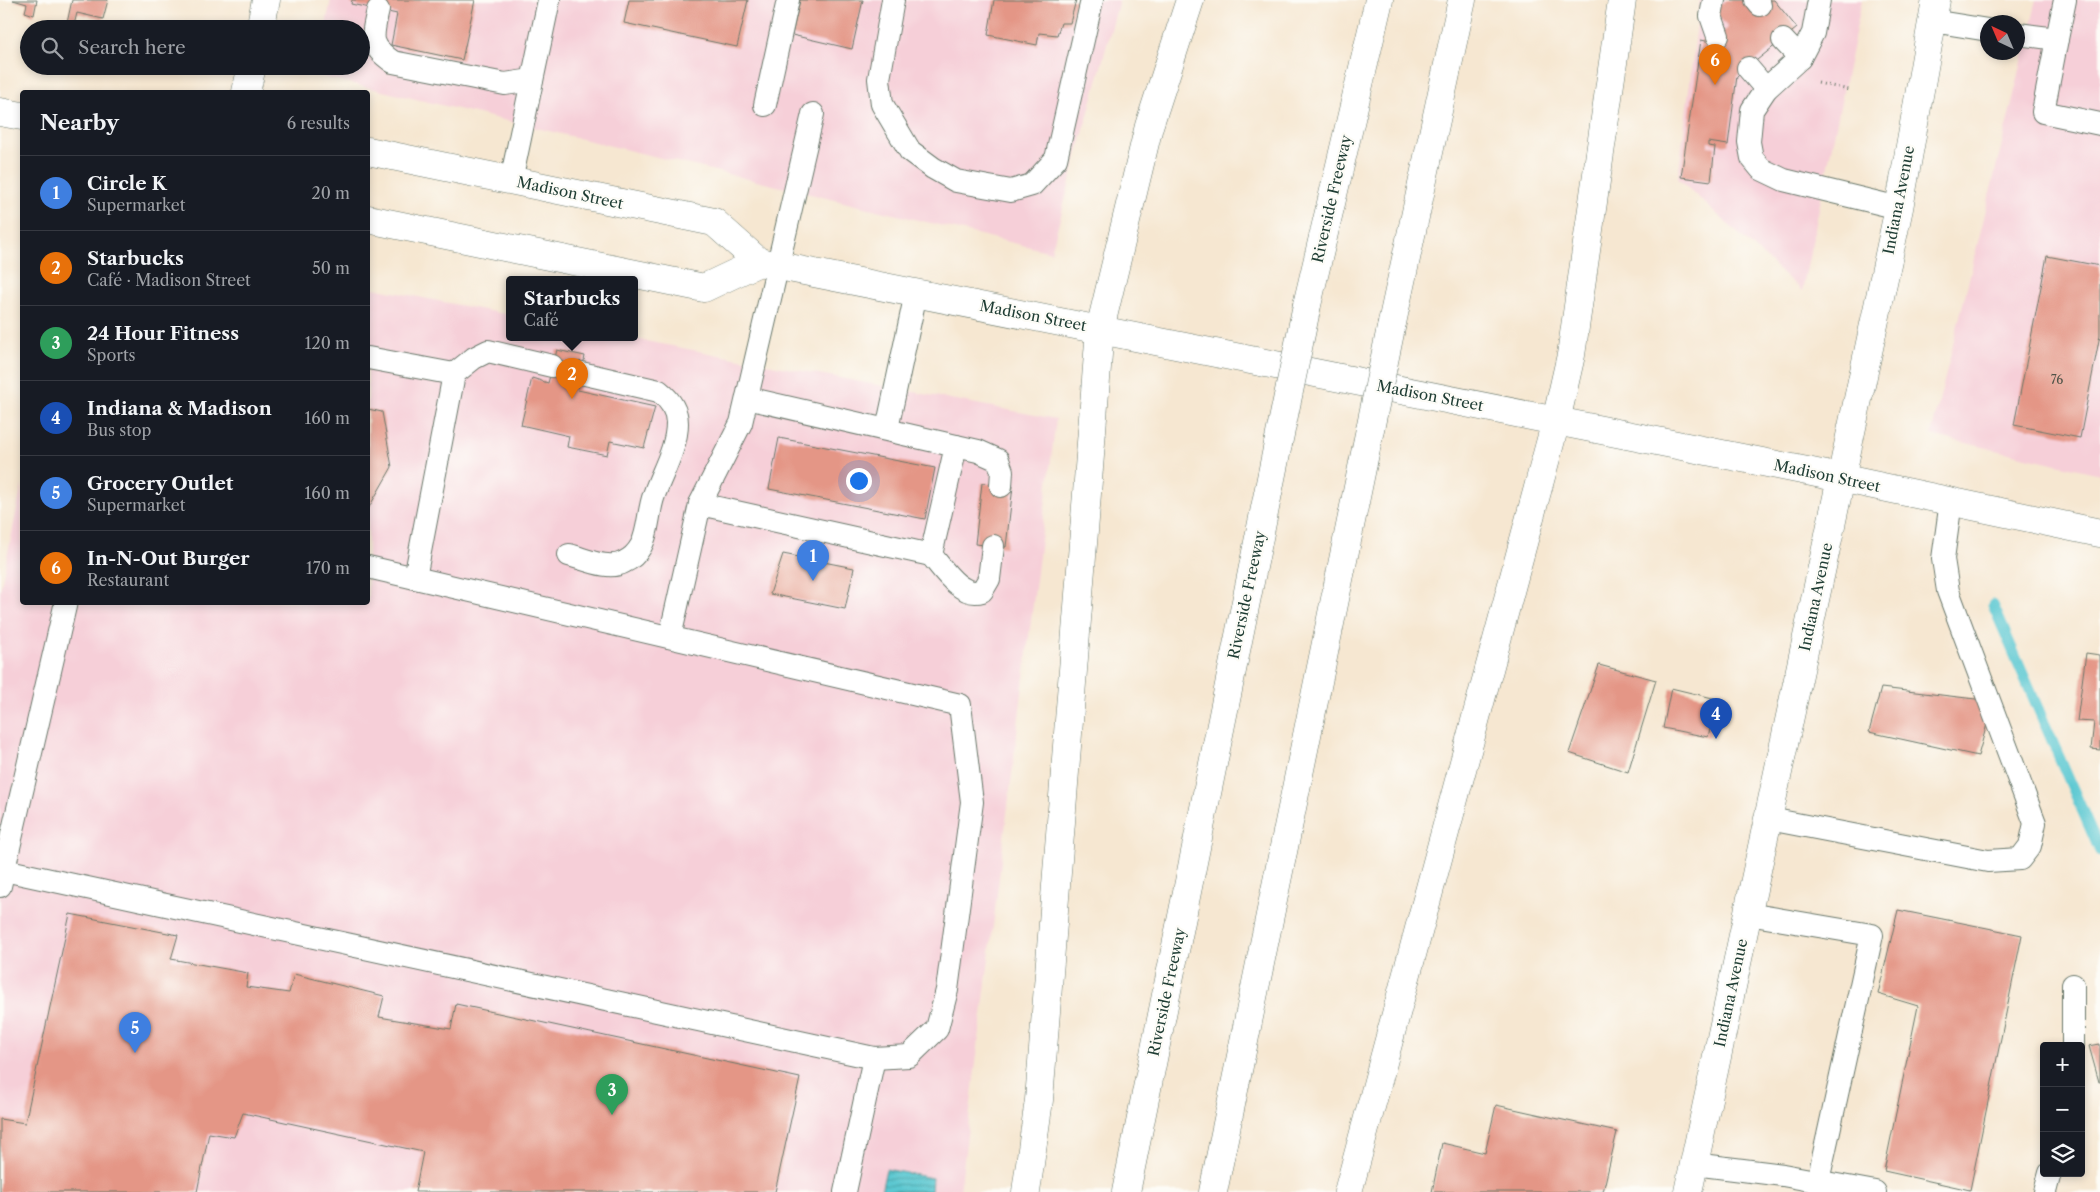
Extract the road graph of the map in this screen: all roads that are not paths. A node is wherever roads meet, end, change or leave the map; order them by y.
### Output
1 (266, 0) edge
2 (549, 0) edge
3 (788, 0) edge
4 (892, 0) edge
5 (1092, 0) edge
6 (1190, 0) edge
7 (1379, 0) edge
8 (1462, 0) edge
9 (1622, 0) edge
10 (1714, 0) edge
11 (1819, 0) edge
12 (2065, 0) edge
13 (378, 10) dead end
14 (1934, 10) edge
15 (262, 20) edge
16 (1980, 27) edge
17 (2025, 35) edge
18 (1718, 36) dead end
19 (2057, 38) junction
20 (1783, 40) dead end
21 (1800, 58) junction
22 (1748, 68) dead end
23 (250, 75) edge
24 (532, 80) junction
25 (1766, 89) junction
26 (246, 90) edge
27 (764, 105) dead end
28 (0, 112) edge
29 (813, 114) dead end
30 (20, 116) edge
31 (2100, 124) edge
32 (370, 151) edge
33 (511, 181) junction
34 (1899, 208) junction
35 (370, 219) edge
36 (768, 264) junction
37 (916, 293) junction
38 (1100, 329) junction
39 (370, 358) edge
40 (552, 366) dead end
41 (581, 373) dead end
42 (454, 374) junction
43 (747, 398) junction
44 (1556, 421) junction
45 (886, 429) junction
46 (956, 446) junction
47 (1841, 478) junction
48 (1000, 486) dead end
49 (1951, 501) junction
50 (700, 504) junction
51 (2100, 533) edge
52 (993, 546) dead end
53 (569, 555) dead end
54 (931, 555) junction
55 (370, 567) edge
56 (415, 578) junction
57 (65, 605) edge
58 (670, 637) junction
59 (1769, 819) junction
60 (2, 878) edge
61 (1748, 914) junction
62 (2073, 984) dead end
63 (2073, 1042) edge
64 (874, 1058) junction
65 (1694, 1164) junction
66 (2049, 1177) edge
67 (1818, 1181) junction
68 (845, 1192) edge
69 (1026, 1192) edge
70 (1126, 1192) edge
71 (1214, 1192) edge
72 (1348, 1192) edge
73 (1688, 1192) edge
74 (1875, 1192) edge
75 (2045, 1192) edge

1 - 15 main road
2 - 24 lane
3 - 27 lane
4 - 5 lane
6 - 38 main road
7 - 70 main road, Riverside Freeway, bridge
8 - 71 main road, bridge
9 - 44 main road
10 - 18 lane
11 - 21 lane
12 - 19 lane
13 - 24 lane
14 - 16 lane
14 - 34 main road, Indiana Avenue
17 - 19 lane
19 - 31 lane
20 - 21 lane
21 - 25 lane
22 - 25 lane
23 - 26 main road
24 - 33 lane
25 - 34 lane
28 - 30 main road
29 - 36 lane
32 - 33 main road, Madison Street
33 - 36 main road, Madison Street
34 - 47 main road, Indiana Avenue
35 - 36 main road
36 - 37 main road, Madison Street
36 - 43 lane
37 - 38 main road, Madison Street
37 - 45 lane
38 - 44 main road, Madison Street
38 - 69 main road
39 - 42 lane
40 - 42 lane
41 - 53 lane
42 - 56 lane
43 - 45 lane
43 - 50 lane
44 - 47 main road, Madison Street
44 - 72 main road
45 - 46 lane
46 - 48 lane
46 - 54 lane
47 - 49 main road, Madison Street
47 - 59 main road, Indiana Avenue
49 - 51 main road, Madison Street
49 - 59 lane
50 - 54 lane
50 - 58 lane
52 - 54 lane
55 - 56 lane
56 - 58 lane
57 - 60 lane
58 - 64 lane
59 - 61 main road, Indiana Avenue
60 - 64 lane
61 - 65 main road, Indiana Avenue
61 - 67 lane
62 - 63 lane
64 - 68 lane
65 - 67 lane
65 - 73 main road, Indiana Avenue
66 - 75 lane
67 - 74 lane

